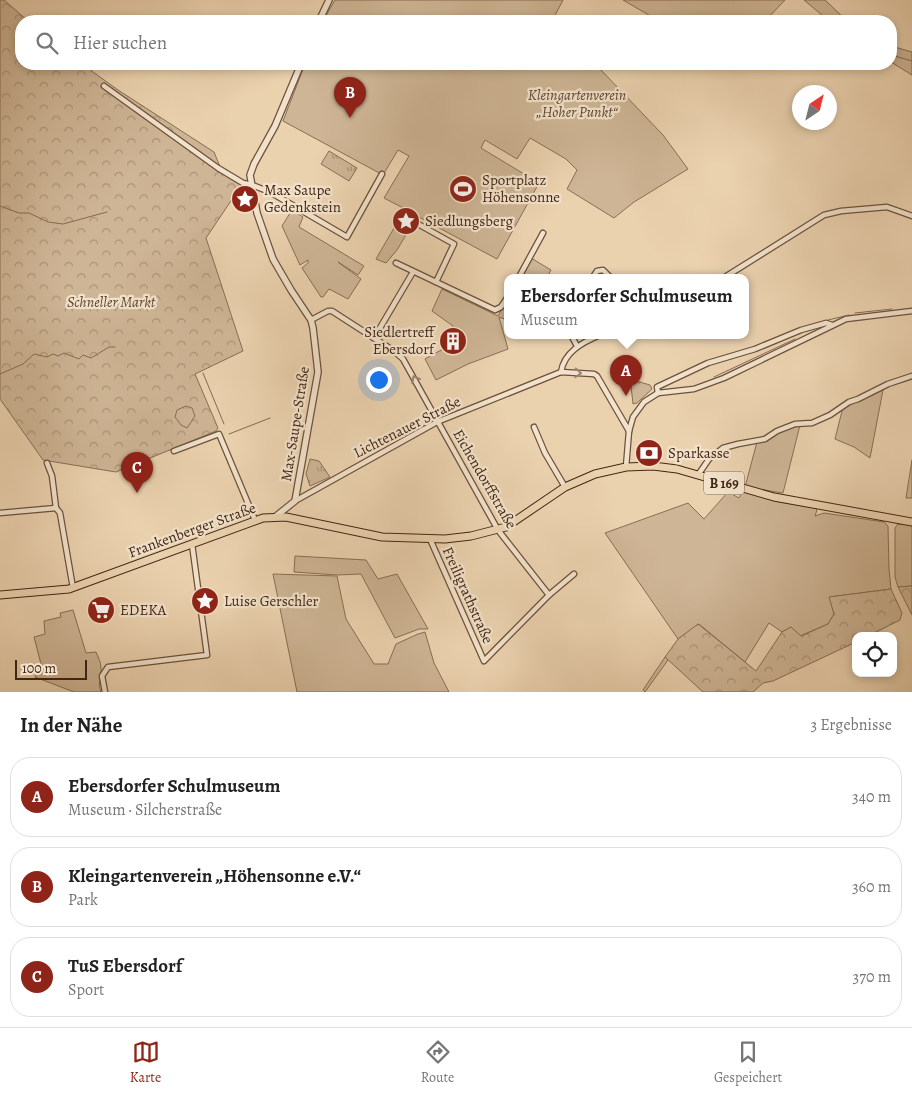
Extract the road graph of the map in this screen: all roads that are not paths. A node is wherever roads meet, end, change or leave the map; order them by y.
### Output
1 (329, 0) edge
2 (322, 15) edge
3 (299, 70) edge
4 (104, 86) dead end
5 (382, 174) dead end
6 (252, 185) junction
7 (912, 216) edge
8 (418, 224) dead end
9 (543, 233) dead end
10 (396, 264) dead end
11 (413, 272) junction
12 (521, 274) edge
13 (595, 274) edge
14 (607, 274) edge
15 (730, 274) edge
16 (436, 282) junction
17 (504, 302) edge
18 (912, 312) edge
19 (311, 320) junction
20 (832, 325) junction
21 (374, 338) junction
22 (573, 339) edge
23 (592, 339) edge
24 (577, 346) junction
25 (561, 372) junction
26 (912, 376) edge
27 (658, 393) junction
28 (437, 422) junction
29 (534, 427) dead end
30 (629, 431) junction
31 (174, 451) dead end
32 (47, 463) dead end
33 (626, 467) junction
34 (698, 475) junction
35 (565, 487) junction
36 (295, 501) junction
37 (56, 508) junction
38 (0, 514) edge
39 (275, 517) junction
40 (255, 520) junction
41 (912, 522) edge
42 (498, 530) junction
43 (430, 539) junction
44 (192, 544) junction
45 (574, 574) dead end
46 (74, 588) junction
47 (0, 595) edge
48 (549, 595) junction
49 (104, 692) edge

1 - 2 street
3 - 6 street, Max-Saupe-Straße
4 - 6 street
5 - 6 street
6 - 19 street, Max-Saupe-Straße
7 - 15 street
8 - 16 street
9 - 12 street
10 - 11 street
11 - 16 street
11 - 21 street
13 - 14 street
16 - 17 street
18 - 20 street
19 - 21 street, Eichendorffstraße
19 - 36 street, Max-Saupe-Straße
20 - 27 street
20 - 27 street
28 -> 21 street, Eichendorffstraße
22 - 24 street
23 - 24 street
24 - 25 street
25 - 28 street, Lichtenauer Straße
25 -> 30 street
26 - 34 street
27 - 30 street
28 - 36 street, Lichtenauer Straße
28 - 42 street, Eichendorffstraße
29 - 35 street
30 - 33 street
31 - 40 street
32 - 37 street
33 - 34 main road, Frankenberger Straße / B 169
33 - 35 main road, Frankenberger Straße / B 169
34 - 41 main road, Frankenberger Straße / B 169
35 - 42 main road, Frankenberger Straße / B 169
36 - 39 street, Lichtenauer Straße
37 - 38 street
37 - 46 street
39 - 40 main road, Frankenberger Straße
39 - 43 main road, Frankenberger Straße / B 169
40 - 44 main road, Frankenberger Straße
42 - 43 main road, Frankenberger Straße / B 169
42 - 48 street, Eichendorffstraße
43 - 48 street, Freiligrathstraße
44 - 46 main road, Frankenberger Straße
44 - 49 street
45 - 48 street
46 - 47 main road, Frankenberger Straße

